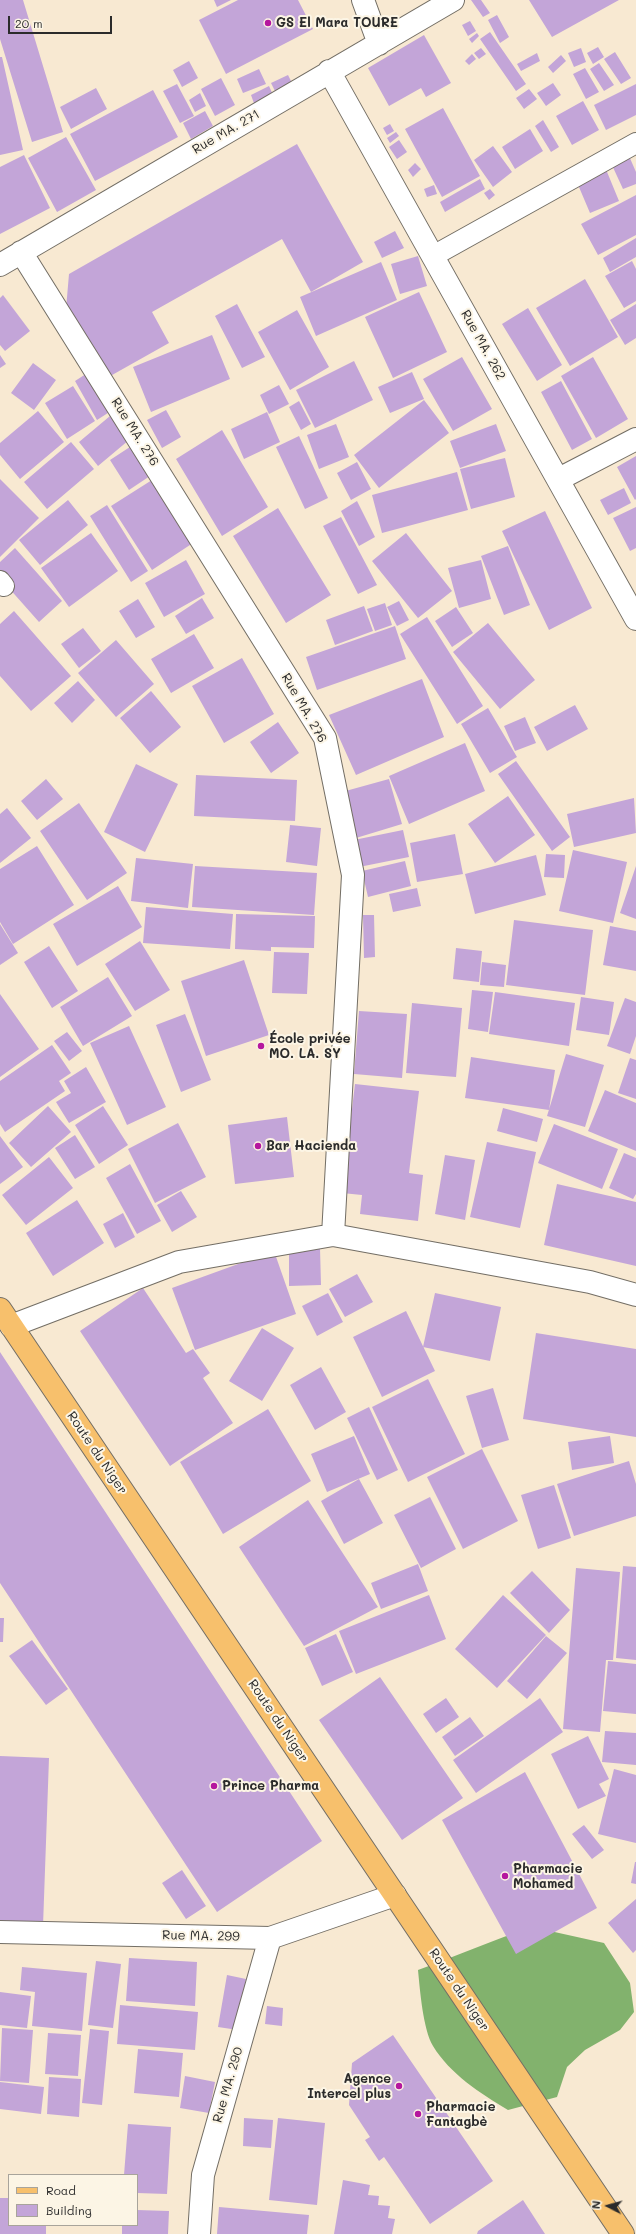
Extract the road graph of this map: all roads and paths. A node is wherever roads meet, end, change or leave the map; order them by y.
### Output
1 (363, 0) edge
2 (453, 0) edge
3 (379, 44) junction
4 (329, 71) junction
5 (636, 143) edge
6 (21, 252) junction
7 (433, 256) junction
8 (0, 265) edge
9 (636, 439) edge
10 (558, 479) junction
11 (636, 619) edge
12 (333, 1235) junction
13 (636, 1295) edge
14 (6, 1317) edge
15 (395, 1895) junction
16 (0, 1932) edge
17 (270, 1938) junction
18 (199, 2234) edge
19 (623, 2234) edge

1 - 3 street
2 - 3 street, Rue MA. 271
3 - 4 street, Rue MA. 271
4 - 6 street, Rue MA. 271
4 - 7 street, Rue MA. 262
5 - 7 lane
6 - 8 street, Rue MA. 271
6 - 12 street, Rue MA. 276
7 - 10 street, Rue MA. 262
9 - 10 street
10 - 11 street, Rue MA. 262
12 - 13 street
12 - 14 street
14 - 15 main road, Route du Niger
15 - 17 street, Rue MA. 299
15 - 19 main road, Route du Niger
16 - 17 street, Rue MA. 299
17 - 18 street, Rue MA. 290

